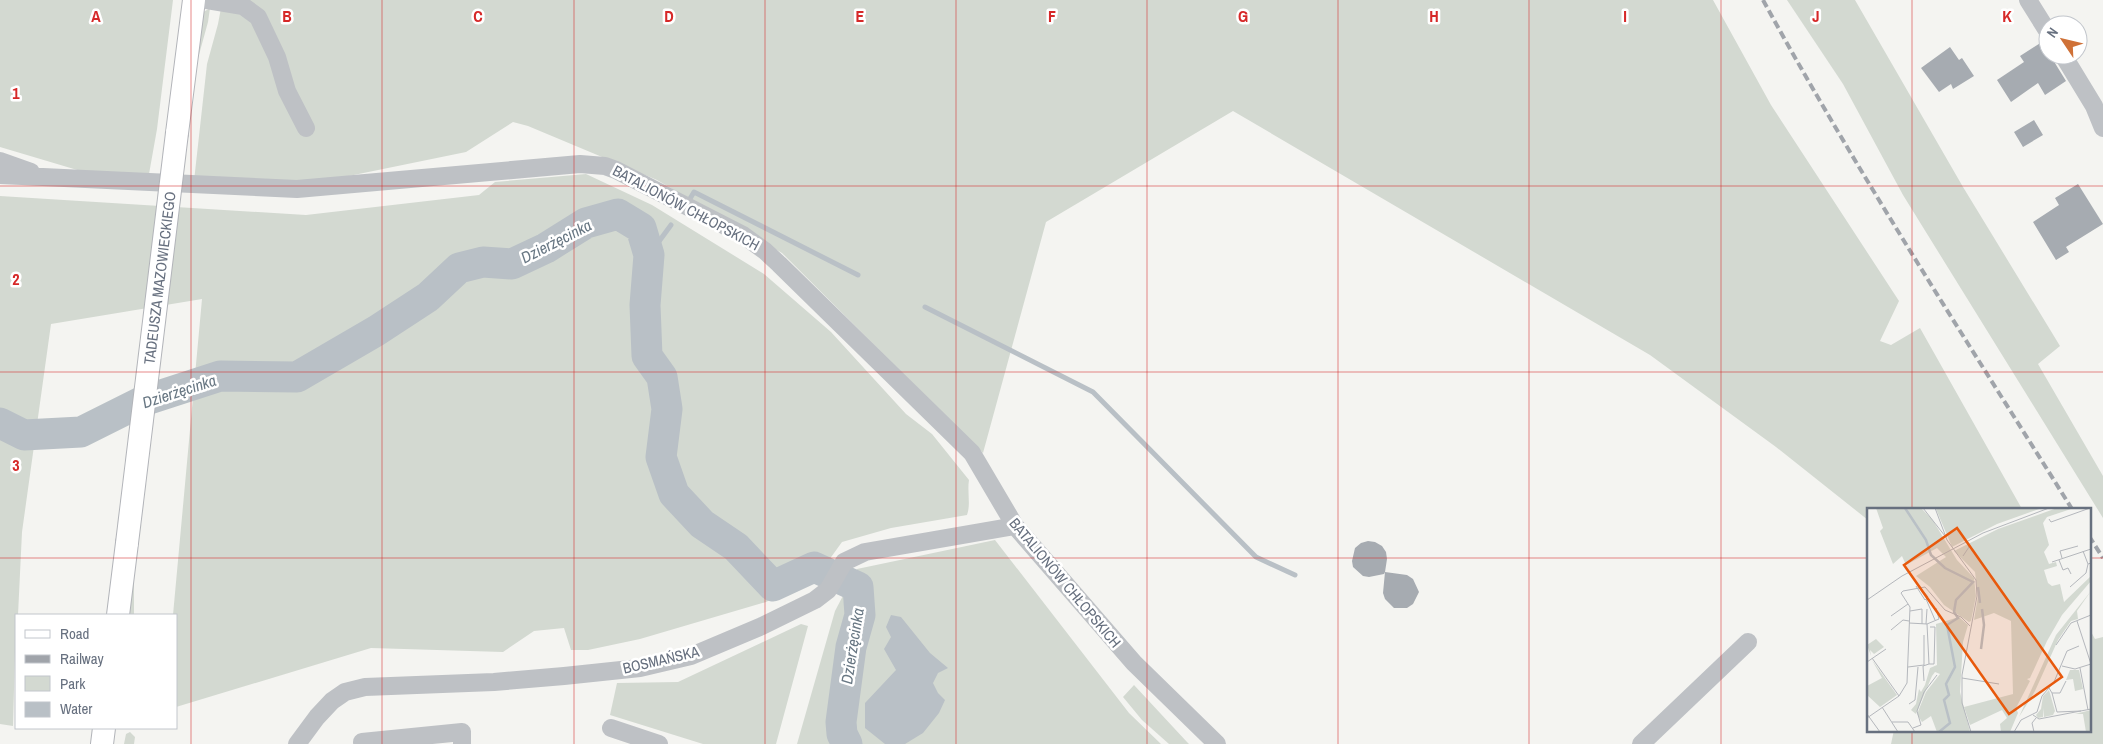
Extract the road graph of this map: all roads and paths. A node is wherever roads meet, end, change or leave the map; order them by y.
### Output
1 (194, 0) edge
2 (207, 0) edge
3 (2028, 0) edge
4 (2038, 16) edge
5 (2069, 65) edge
6 (306, 128) dead end
7 (2103, 128) edge
8 (0, 161) edge
9 (0, 175) edge
10 (40, 177) junction
11 (1015, 526) junction
12 (118, 614) edge
13 (1748, 642) dead end
14 (611, 728) dead end
15 (104, 729) edge
16 (362, 742) dead end
17 (102, 744) edge
18 (298, 744) edge
19 (462, 744) edge
20 (659, 744) edge
21 (1217, 744) edge
22 (1641, 744) edge

1 - 12 main road, TADEUSZA MAZOWIECKIEGO, bridge
2 - 6 street
3 - 4 street
5 - 7 street
8 - 10 street, BATALIONÓW CHŁOPSKICH
9 - 10 street
10 - 11 street, BATALIONÓW CHŁOPSKICH
11 - 18 street, BOSMAŃSKA
11 - 21 street, BATALIONÓW CHŁOPSKICH
13 - 22 street
14 - 20 street
15 - 17 main road
16 - 19 street

